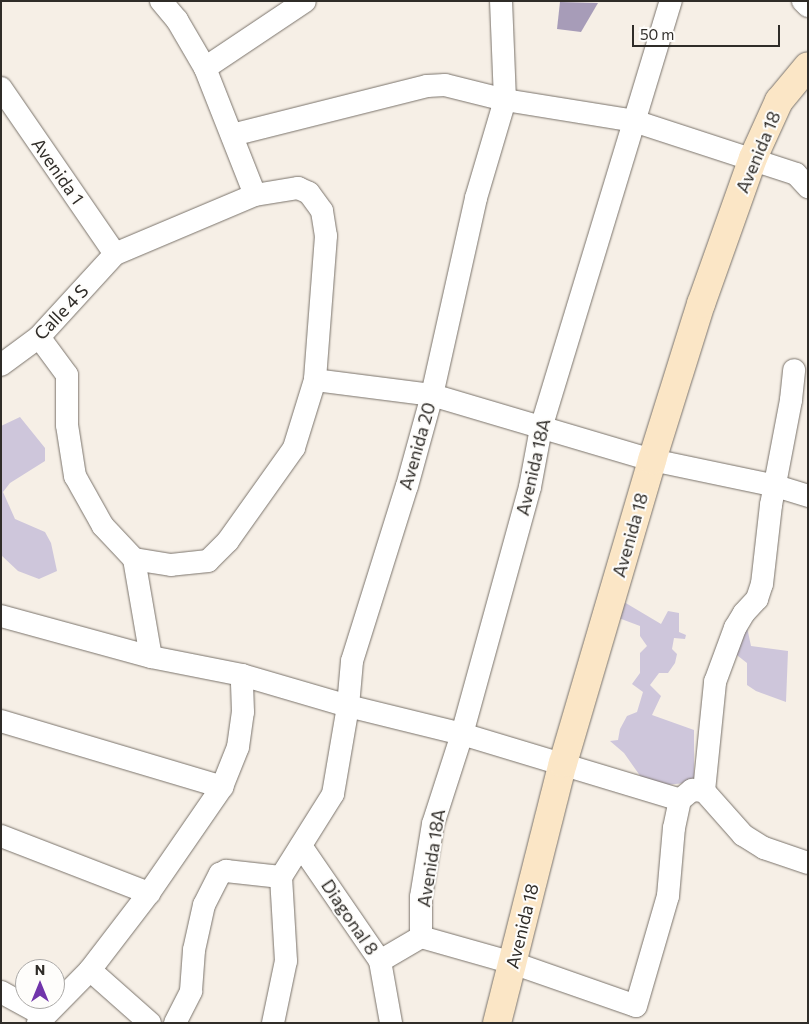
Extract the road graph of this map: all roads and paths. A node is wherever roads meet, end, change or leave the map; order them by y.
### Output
1 (161, 1) edge
2 (306, 1) edge
3 (501, 1) edge
4 (671, 1) edge
5 (803, 1) edge
6 (808, 6) edge
7 (808, 66) edge
8 (206, 68) junction
9 (3, 95) edge
10 (505, 100) junction
11 (634, 121) junction
12 (232, 135) junction
13 (753, 158) junction
14 (804, 174) edge
15 (255, 195) junction
16 (115, 254) junction
17 (39, 337) junction
18 (1, 365) edge
19 (794, 370) dead end
20 (315, 380) junction
21 (432, 395) junction
22 (541, 428) junction
23 (652, 460) junction
24 (776, 486) junction
25 (808, 496) edge
26 (134, 559) junction
27 (1, 616) edge
28 (151, 657) junction
29 (242, 675) junction
30 (348, 706) junction
31 (1, 721) edge
32 (462, 734) junction
33 (563, 763) junction
34 (222, 787) junction
35 (704, 790) junction
36 (680, 800) junction
37 (1, 836) edge
38 (301, 846) junction
39 (808, 863) edge
40 (282, 877) junction
41 (149, 893) junction
42 (421, 937) junction
43 (380, 961) junction
44 (513, 963) junction
45 (90, 970) junction
46 (1, 992) edge
47 (40, 1019) edge
48 (150, 1023) edge
49 (175, 1023) edge
50 (273, 1023) edge
51 (391, 1023) edge
52 (496, 1023) edge

1 - 8 street
2 - 8 street
3 - 10 street, Avenida 20
4 - 11 street, Avenida 18A
5 - 6 street
7 - 13 street, Avenida 18
8 - 12 street
9 - 16 street, Avenida 1
10 - 11 street
10 - 12 street
10 - 21 street, Avenida 20
11 - 13 street
11 - 22 street, Avenida 18A
12 - 15 street
13 - 14 street
13 - 23 street, Avenida 18
15 - 16 street
15 - 20 street
16 - 17 street, Calle 4 S
17 - 18 street, Calle 4 S
17 - 26 street
19 - 24 street
20 - 21 street
20 - 26 street
21 - 22 street
21 - 30 street, Avenida 20
22 - 23 street
22 - 32 street, Avenida 18A
23 - 24 street
23 - 33 street, Avenida 18
24 - 25 street
24 - 35 street
26 - 28 street
27 - 28 street
28 - 29 street
29 - 30 street
29 - 34 street
30 - 32 street
30 - 38 street, Avenida 20
31 - 34 street
32 - 33 street
32 - 42 street, Avenida 18A
33 - 36 street
33 - 44 street, Avenida 18
34 - 41 street
35 - 36 street
35 - 39 street
36 - 44 street
37 - 41 street
38 - 40 street, Avenida 20
38 - 43 street, Diagonal 8
40 - 49 street
40 - 50 street
41 - 45 street
42 - 43 street
42 - 44 street
43 - 51 street, Diagonal 8
44 - 52 street, Avenida 18
45 - 47 street
45 - 48 street
46 - 47 street

